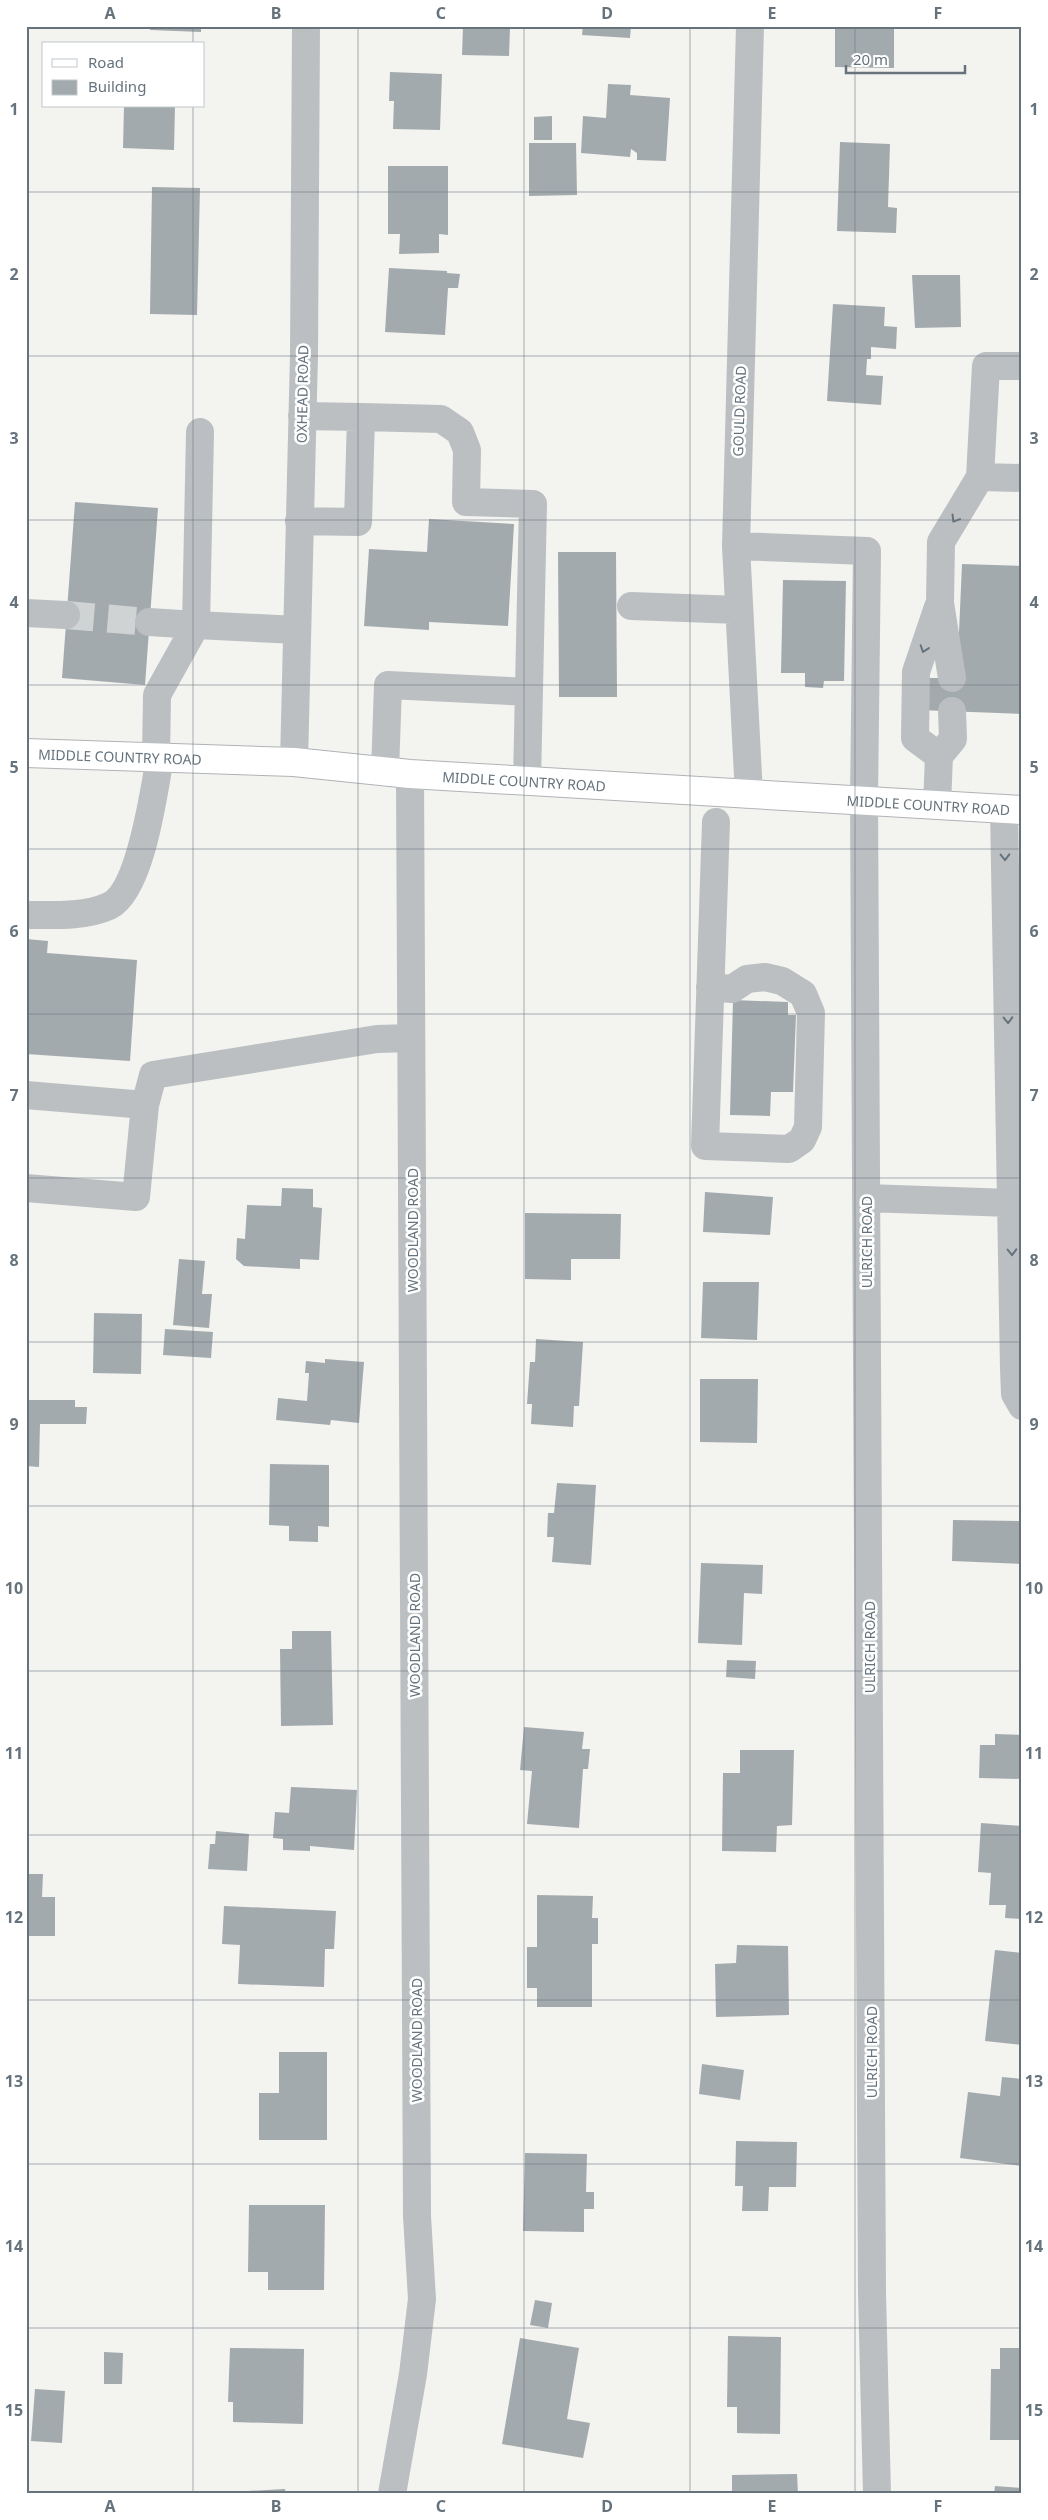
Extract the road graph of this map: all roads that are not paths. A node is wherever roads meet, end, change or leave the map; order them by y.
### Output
1 (306, 26) edge
2 (750, 26) edge
3 (1022, 366) edge
4 (302, 416) junction
5 (361, 417) junction
6 (200, 432) dead end
7 (980, 477) junction
8 (1022, 478) edge
9 (299, 521) junction
10 (736, 546) junction
11 (940, 603) junction
12 (631, 606) dead end
13 (739, 610) junction
14 (26, 613) edge
15 (66, 615) tunnel mouth
16 (150, 622) tunnel mouth
17 (196, 625) junction
18 (297, 630) junction
19 (952, 678) dead end
20 (529, 692) junction
21 (952, 711) dead end
22 (26, 753) edge
23 (940, 756) junction
24 (158, 758) junction
25 (294, 762) junction
26 (397, 773) junction
27 (527, 781) junction
28 (749, 795) junction
29 (864, 800) junction
30 (938, 804) junction
31 (1013, 809) edge
32 (716, 822) dead end
33 (26, 915) edge
34 (710, 987) junction
35 (412, 1038) junction
36 (26, 1095) edge
37 (145, 1105) junction
38 (26, 1188) edge
39 (866, 1198) junction
40 (1011, 1203) junction
41 (1022, 1406) edge
42 (392, 2494) edge
43 (877, 2494) edge

1 - 4 street, OXHEAD ROAD
2 - 10 street, GOULD ROAD
3 - 7 street
4 - 5 street
4 - 9 street, OXHEAD ROAD
5 - 9 street
5 - 20 street
6 - 17 street
7 - 8 street
7 -> 11 street
9 - 18 street, OXHEAD ROAD
10 - 13 street, GOULD ROAD
10 - 29 street, ULRICH ROAD
11 - 19 street
11 -> 23 street
12 - 13 street
13 - 28 street, GOULD ROAD
14 - 15 street
16 - 17 street
17 - 18 street
17 - 24 street
18 - 25 street, OXHEAD ROAD
20 - 26 street, WOODLAND ROAD
20 - 27 street
21 - 23 street
22 - 24 main road, MIDDLE COUNTRY ROAD
23 - 30 street
24 - 25 main road, MIDDLE COUNTRY ROAD
24 - 33 street
25 - 26 main road, MIDDLE COUNTRY ROAD
26 - 27 main road, MIDDLE COUNTRY ROAD
26 - 35 street, WOODLAND ROAD
27 - 28 main road, MIDDLE COUNTRY ROAD
28 - 29 main road, MIDDLE COUNTRY ROAD
29 - 30 main road, MIDDLE COUNTRY ROAD
29 - 39 street, ULRICH ROAD
30 - 31 main road, MIDDLE COUNTRY ROAD
31 -> 40 street
32 - 34 street
34 - 34 street
35 - 37 street
35 - 42 street, WOODLAND ROAD
36 - 37 street
37 - 38 street
39 - 40 street
39 - 43 street, ULRICH ROAD
40 -> 41 street

